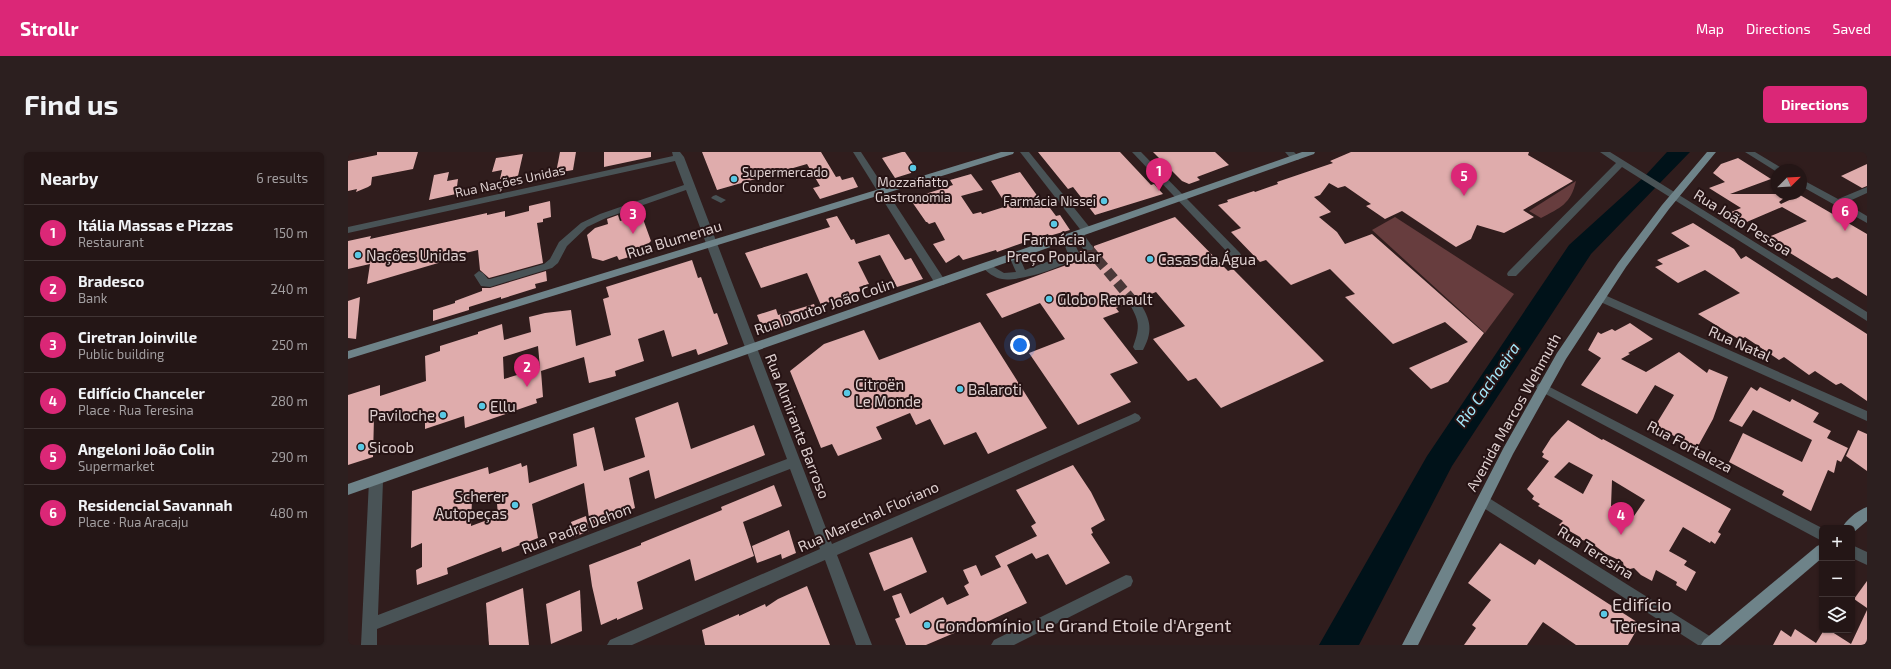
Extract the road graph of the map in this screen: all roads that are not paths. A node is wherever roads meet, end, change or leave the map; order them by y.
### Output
1 (857, 152) edge
2 (1010, 152) edge
3 (1024, 152) edge
4 (1136, 152) edge
5 (1311, 152) edge
6 (1604, 152) edge
7 (1712, 152) edge
8 (1749, 152) edge
9 (678, 155) edge
10 (1292, 155) edge
11 (1621, 163) junction
12 (1771, 165) edge
13 (690, 186) junction
14 (1807, 186) edge
15 (1867, 190) edge
16 (882, 191) junction
17 (1674, 196) junction
18 (1180, 198) junction
19 (1837, 203) junction
20 (1867, 220) edge
21 (348, 230) edge
22 (1083, 232) junction
23 (1067, 238) junction
24 (711, 243) junction
25 (1088, 248) tunnel mouth
26 (1236, 255) dead end
27 (1014, 256) junction
28 (987, 266) junction
29 (1022, 274) junction
30 (1512, 274) dead end
31 (480, 275) dead end
32 (940, 282) junction
33 (1600, 297) junction
34 (1133, 301) tunnel mouth
35 (1867, 317) edge
36 (1139, 347) dead end
37 (751, 349) junction
38 (348, 355) edge
39 (1542, 387) junction
40 (1867, 416) edge
41 (1135, 418) dead end
42 (794, 462) junction
43 (376, 481) junction
44 (348, 490) edge
45 (1484, 500) junction
46 (1867, 513) edge
47 (1853, 525) edge
48 (1819, 533) edge
49 (828, 552) junction
50 (1819, 553) edge
51 (1855, 553) edge
52 (1867, 559) edge
53 (1126, 581) dead end
54 (370, 625) junction
55 (369, 645) edge
56 (615, 645) edge
57 (864, 645) edge
58 (1000, 645) edge
59 (1410, 645) edge
60 (1710, 645) edge

1 - 16 street
2 - 16 main road, Rua Blumenau
3 - 22 street
4 - 18 street
5 - 10 main road, Rua Doutor João Colin
6 - 11 street, Rua João Pessoa
7 - 17 main road, Avenida Marcos Wehmuth
8 - 12 street
9 - 13 street, Rua Almirante Barroso
9 - 21 street, Rua Nações Unidas
10 - 18 main road, Rua Doutor João Colin
11 - 17 street, Rua João Pessoa
11 - 30 street
13 - 24 street, Rua Almirante Barroso
13 - 31 street
14 - 19 street
15 - 19 street
16 - 24 main road, Rua Blumenau
16 - 32 street
17 - 33 main road, Avenida Marcos Wehmuth
17 - 35 street, Rua João Pessoa
18 - 22 main road, Rua Doutor João Colin
18 - 26 street
19 - 20 street
22 - 23 main road, Rua Doutor João Colin
22 - 25 street
23 - 27 main road, Rua Doutor João Colin
23 - 29 street
24 - 37 street, Rua Almirante Barroso
24 - 38 main road, Rua Blumenau
27 - 28 main road, Rua Doutor João Colin
27 - 29 street
28 - 29 street
28 - 32 main road, Rua Doutor João Colin
32 - 37 main road, Rua Doutor João Colin
33 - 39 main road, Avenida Marcos Wehmuth
33 - 40 street, Rua Natal
34 - 36 street
37 - 42 street, Rua Almirante Barroso
37 - 43 main road, Rua Doutor João Colin
39 - 45 main road, Avenida Marcos Wehmuth
39 - 48 street, Rua Fortaleza
41 - 49 street, Rua Marechal Floriano
42 - 49 street, Rua Almirante Barroso
42 - 54 street, Rua Padre Dehon
43 - 44 main road, Rua Doutor João Colin
43 - 54 street
45 - 59 main road, Avenida Marcos Wehmuth
45 - 60 street, Rua Teresina
46 - 47 main road
49 - 56 street, Rua Marechal Floriano
49 - 57 street, Rua Almirante Barroso
50 - 60 main road
51 - 52 street
53 - 58 street
54 - 55 street

